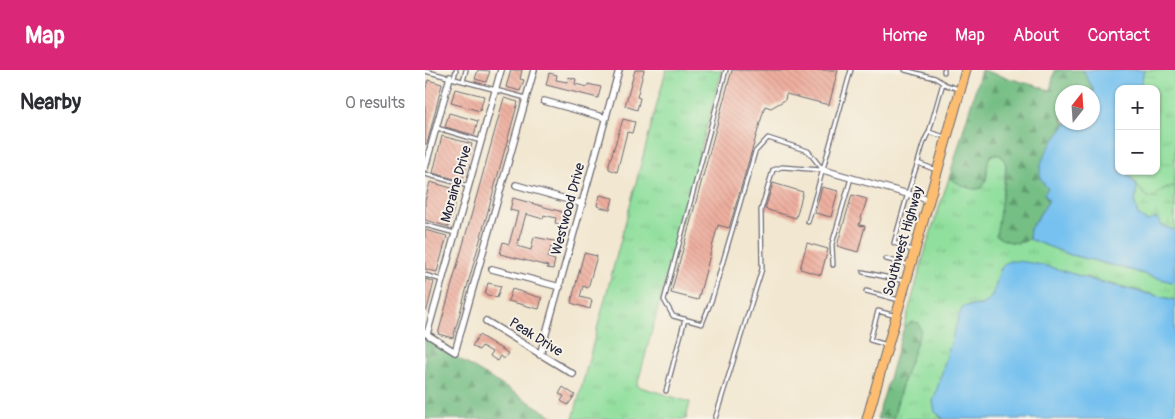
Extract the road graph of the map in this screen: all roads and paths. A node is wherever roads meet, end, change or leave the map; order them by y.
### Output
1 (425, 70) edge
2 (456, 70) edge
3 (466, 70) edge
4 (501, 70) edge
5 (534, 70) edge
6 (619, 70) edge
7 (726, 70) edge
8 (851, 70) edge
9 (905, 70) edge
10 (966, 70) edge
11 (452, 78) junction
12 (463, 81) junction
13 (943, 83) junction
14 (961, 89) junction
15 (496, 90) junction
16 (526, 98) junction
17 (543, 101) dead end
18 (606, 118) junction
19 (436, 128) junction
20 (929, 132) junction
21 (947, 137) junction
22 (481, 141) junction
23 (918, 164) junction
24 (425, 168) edge
25 (823, 170) junction
26 (937, 170) junction
27 (425, 174) edge
28 (851, 178) junction
29 (516, 185) dead end
30 (469, 186) junction
31 (907, 194) junction
32 (929, 200) junction
33 (583, 204) junction
34 (808, 222) dead end
35 (425, 224) edge
36 (455, 233) junction
37 (915, 251) junction
38 (886, 259) dead end
39 (833, 265) dead end
40 (911, 265) junction
41 (492, 269) dead end
42 (863, 272) dead end
43 (425, 275) edge
44 (442, 280) junction
45 (906, 282) junction
46 (559, 287) junction
47 (866, 291) dead end
48 (901, 300) junction
49 (896, 316) junction
50 (685, 319) junction
51 (486, 321) dead end
52 (426, 334) edge
53 (888, 345) junction
54 (540, 355) junction
55 (573, 374) dead end
56 (666, 391) dead end
57 (715, 419) edge
58 (867, 419) edge

1 - 11 lane
2 - 11 lane
3 - 12 lane
4 - 15 street, Moraine Drive
5 - 16 street
6 - 18 street, Westwood Drive
7 - 50 lane
8 - 25 lane
9 - 13 lane
10 - 14 main road, Southwest Highway
11 - 12 lane
11 - 19 street
12 - 15 lane
13 - 14 lane
13 - 20 lane
14 - 21 main road, Southwest Highway
15 - 16 lane
15 - 22 street, Moraine Drive
16 - 52 street
17 - 18 street
18 - 33 street, Westwood Drive
19 - 22 lane
19 - 24 street
20 - 21 lane
20 - 23 lane
21 - 26 main road, Southwest Highway
22 - 30 street, Moraine Drive
23 - 26 lane
23 - 31 lane
25 - 28 street
25 - 34 lane
25 - 50 lane
25 - 57 lane
26 - 32 main road, Southwest Highway
27 - 30 lane
28 - 31 street
28 - 39 lane
29 - 33 street
30 - 36 street, Moraine Drive
31 - 32 street
31 - 37 lane
32 - 37 main road, Southwest Highway
33 - 46 street, Westwood Drive
35 - 36 lane
36 - 44 street, Moraine Drive
37 - 40 main road, Southwest Highway
38 - 40 lane
40 - 45 main road, Southwest Highway
41 - 46 street
42 - 45 lane
43 - 44 lane
44 - 52 street, Moraine Drive
45 - 48 main road, Southwest Highway
46 - 54 street, Westwood Drive
47 - 48 lane
48 - 49 main road, Southwest Highway
49 - 53 main road, Southwest Highway
49 - 53 lane
50 - 56 lane
51 - 54 street, Peak Drive
53 - 58 main road, Southwest Highway
54 - 55 street, Peak Drive

